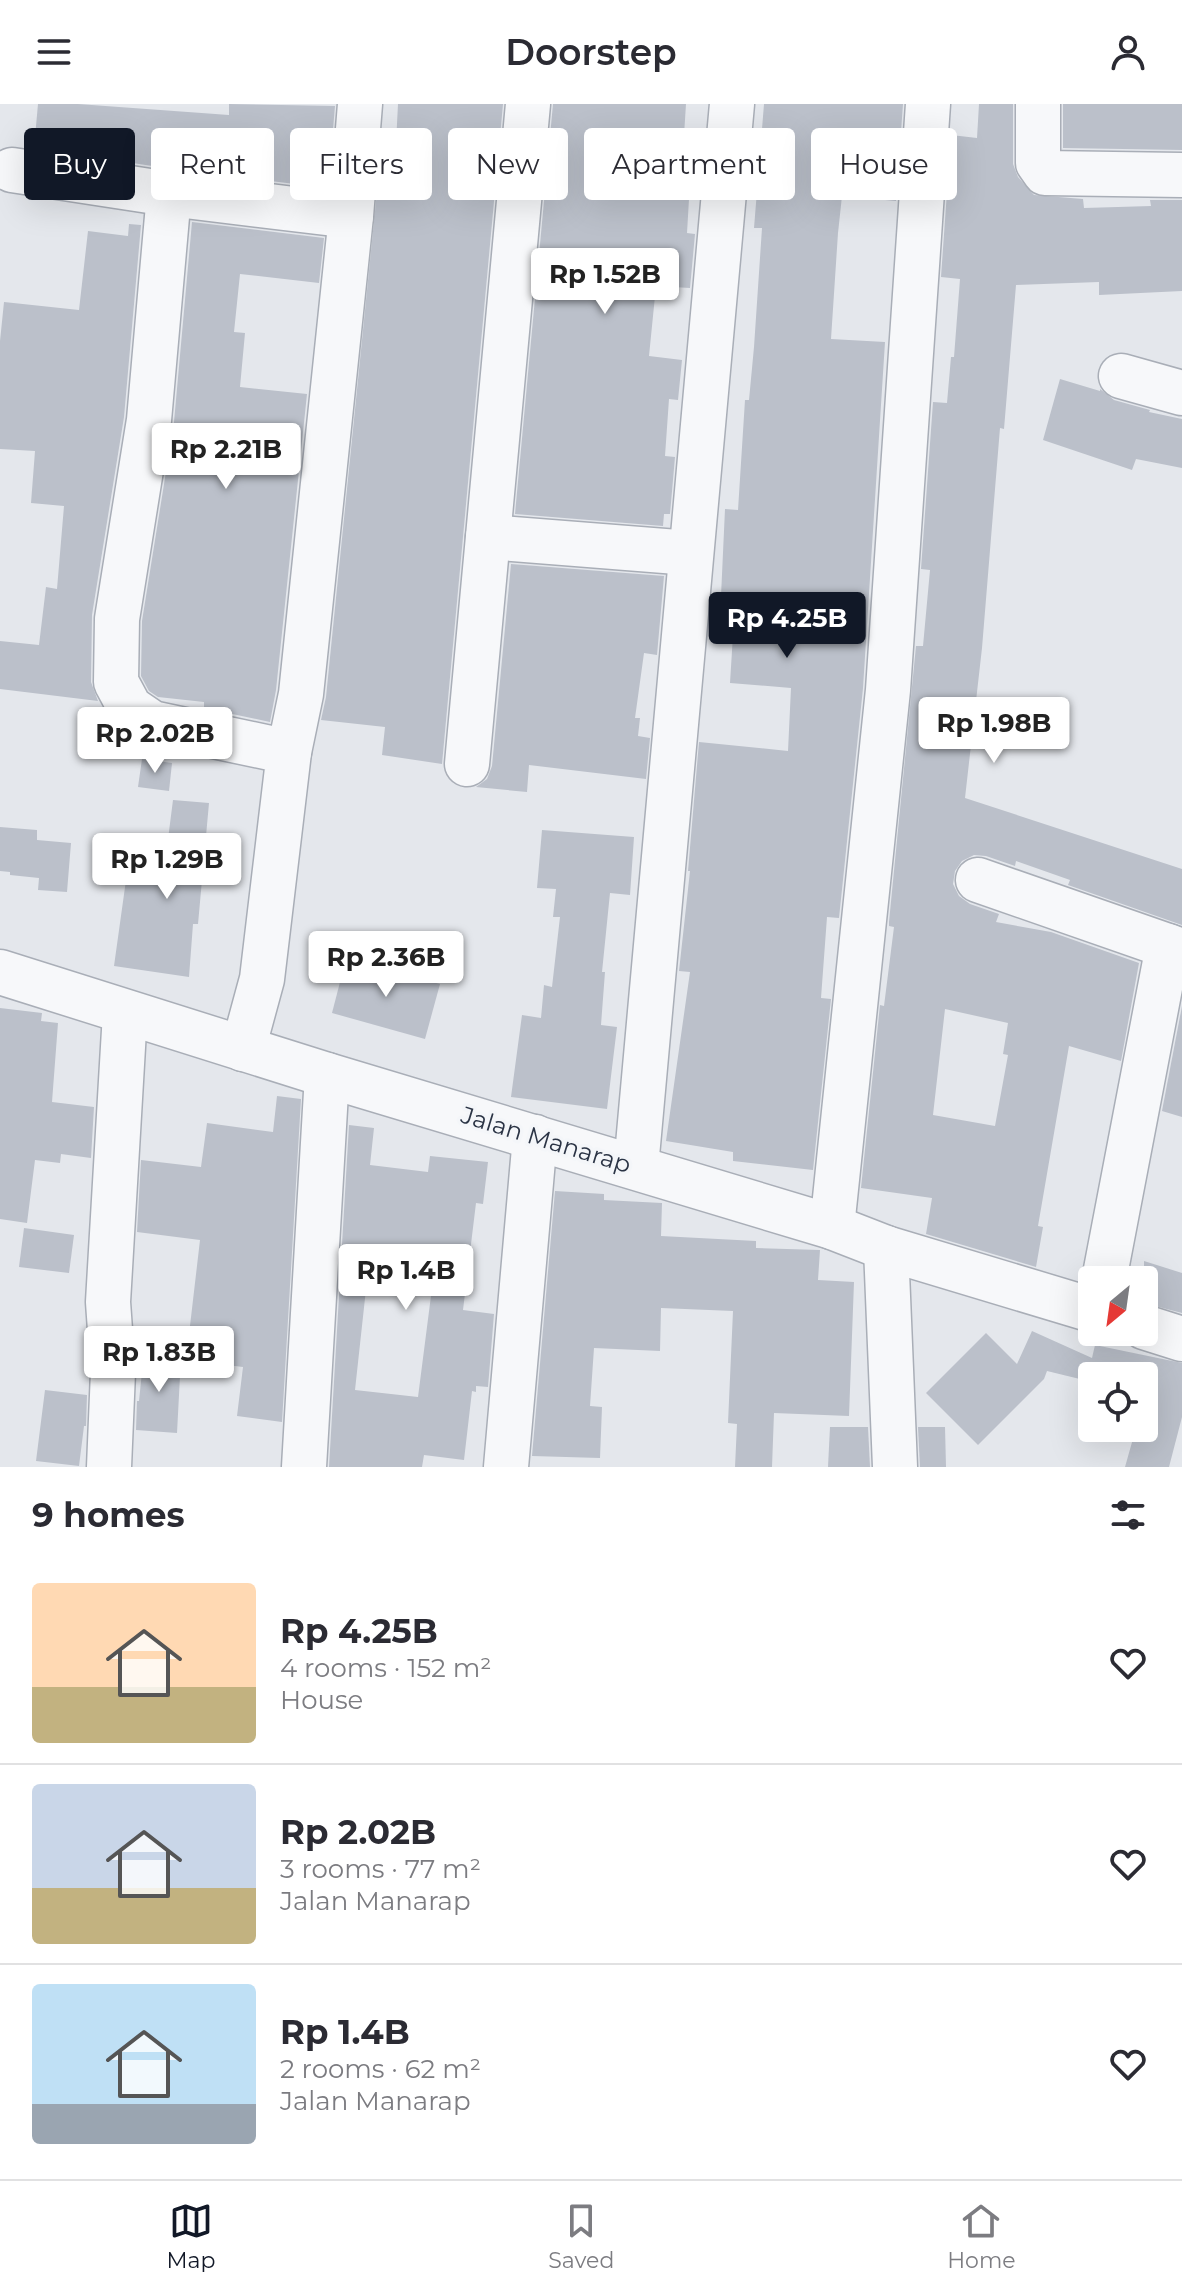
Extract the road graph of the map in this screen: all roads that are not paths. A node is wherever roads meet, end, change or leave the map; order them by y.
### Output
1 (360, 104) edge
2 (528, 104) edge
3 (732, 104) edge
4 (928, 104) edge
5 (1038, 104) edge
6 (12, 170) dead end
7 (1182, 175) edge
8 (151, 191) edge
9 (168, 200) edge
10 (219, 200) edge
11 (351, 216) junction
12 (1121, 376) dead end
13 (1182, 393) edge
14 (488, 537) junction
15 (690, 553) junction
16 (289, 752) junction
17 (467, 764) dead end
18 (978, 880) dead end
19 (1175, 948) edge
20 (0, 972) edge
21 (125, 1013) junction
22 (243, 1049) junction
23 (327, 1075) junction
24 (535, 1137) junction
25 (636, 1167) junction
26 (832, 1227) junction
27 (886, 1248) junction
28 (1107, 1266) edge
29 (1078, 1306) edge
30 (1158, 1331) edge
31 (1182, 1339) edge
32 (109, 1467) edge
33 (304, 1467) edge
34 (506, 1467) edge
35 (895, 1467) edge

1 - 11 street
2 - 14 street
3 - 15 street
4 - 26 street
5 - 7 street
6 - 8 street
9 - 16 street
10 - 11 street
11 - 16 street
12 - 13 street
14 - 15 street
14 - 17 street
15 - 25 street
16 - 22 street
18 - 19 street
19 - 28 street
20 - 21 street, Jalan Manarap
21 - 22 street, Jalan Manarap
21 - 32 street
22 - 23 street, Jalan Manarap
23 - 24 street, Jalan Manarap
23 - 33 street
24 - 25 street, Jalan Manarap
24 - 34 street
25 - 26 street, Jalan Manarap
26 - 27 street, Jalan Manarap
27 - 29 street, Jalan Manarap
27 - 35 street
30 - 31 street

